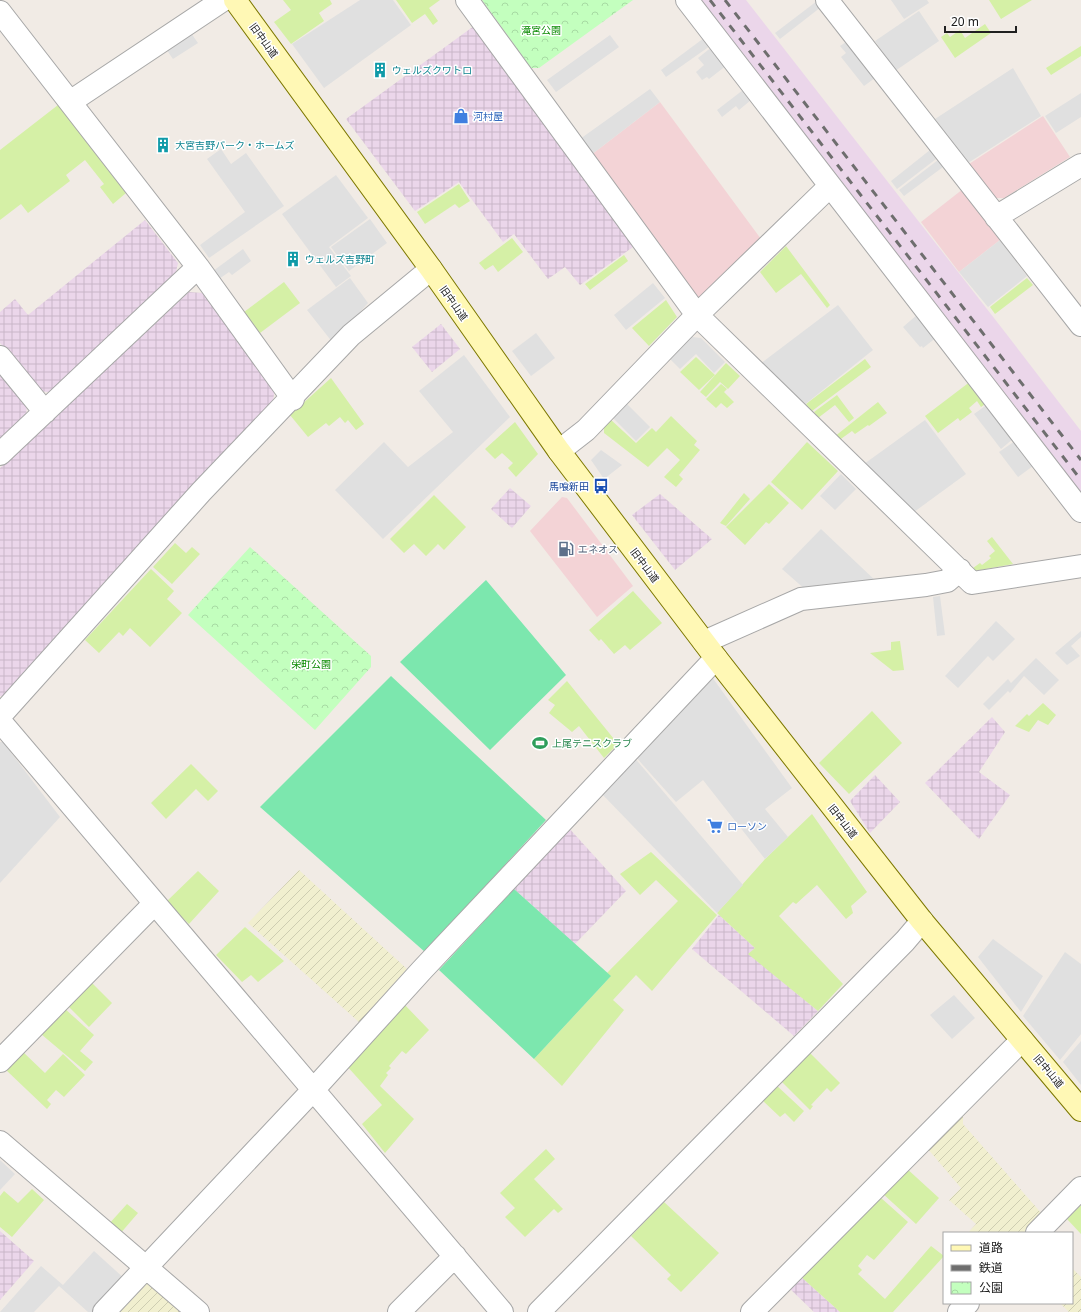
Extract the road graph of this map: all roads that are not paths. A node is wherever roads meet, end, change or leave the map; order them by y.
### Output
1 (223, 0) edge
2 (235, 0) edge
3 (467, 0) edge
4 (687, 0) edge
5 (827, 0) edge
6 (0, 12) edge
7 (70, 102) junction
8 (1081, 165) edge
9 (830, 186) junction
10 (996, 217) junction
11 (198, 267) junction
12 (431, 269) junction
13 (697, 315) junction
14 (1081, 326) edge
15 (0, 357) edge
16 (292, 399) junction
17 (45, 412) junction
18 (559, 452) junction
19 (0, 454) edge
20 (1081, 511) edge
21 (1081, 566) edge
22 (960, 570) junction
23 (710, 650) junction
24 (0, 716) edge
25 (0, 721) edge
26 (154, 904) junction
27 (922, 921) junction
28 (1022, 1040) junction
29 (0, 1061) edge
30 (314, 1089) junction
31 (1081, 1110) edge
32 (0, 1142) edge
33 (1081, 1188) edge
34 (1038, 1232) edge
35 (455, 1256) junction
36 (145, 1267) junction
37 (967, 1304) edge
38 (104, 1312) edge
39 (198, 1312) edge
40 (399, 1312) edge
41 (502, 1312) edge
42 (539, 1312) edge
43 (752, 1312) edge
44 (959, 1312) edge

1 - 7 street
2 - 12 main road, 旧中山道
3 - 13 street
4 - 9 street
5 - 10 street
6 - 7 street
7 - 11 street
8 - 10 street
9 - 13 street
9 - 20 street
10 - 14 street
11 - 16 street
11 - 17 street
12 - 16 street
12 - 18 main road, 旧中山道
13 - 18 street
13 - 22 street
15 - 17 street
16 - 24 street
17 - 19 street
18 - 23 main road, 旧中山道
21 - 22 street
22 - 23 street
23 - 27 main road, 旧中山道
23 - 30 street
25 - 26 street
26 - 29 street
26 - 30 street
27 - 28 main road, 旧中山道
27 - 42 street
28 - 31 main road, 旧中山道
28 - 43 street
30 - 35 street
30 - 36 street
32 - 36 street
33 - 34 street
35 - 40 street
35 - 41 street
36 - 38 street
36 - 39 street
37 - 44 street

